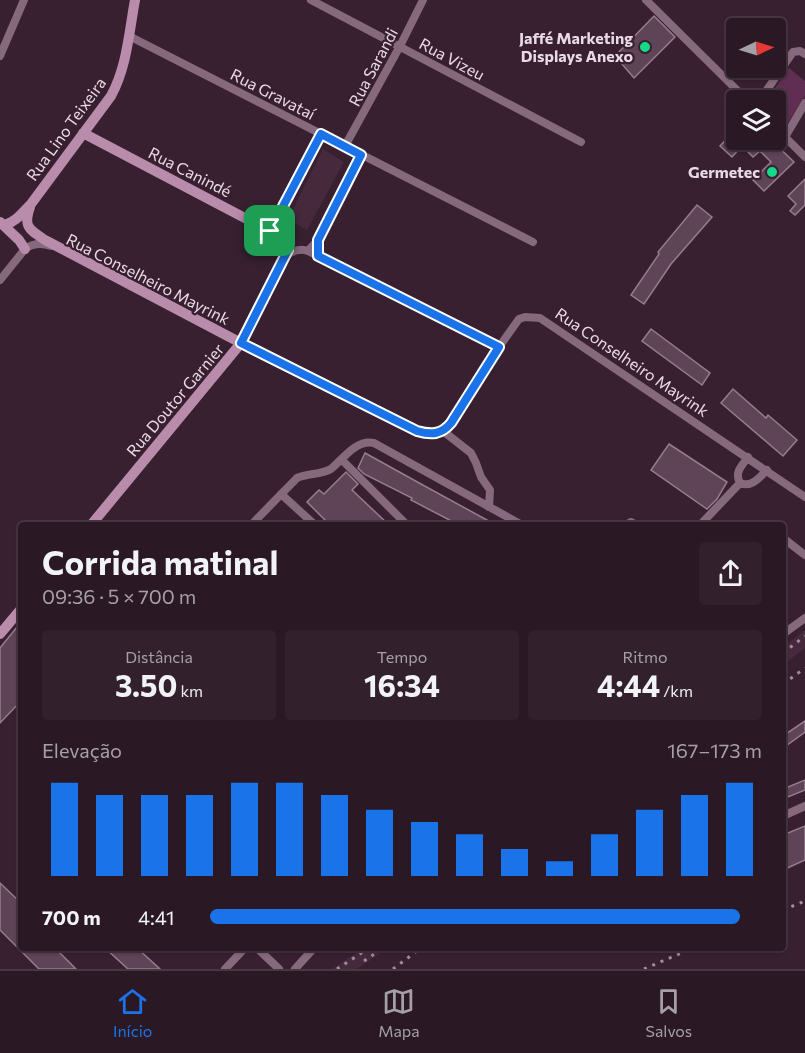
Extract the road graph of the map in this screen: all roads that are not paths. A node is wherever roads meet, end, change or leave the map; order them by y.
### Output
1 (24, 0) edge
2 (135, 0) edge
3 (311, 0) edge
4 (423, 0) edge
5 (646, 0) edge
6 (129, 36) junction
7 (400, 46) junction
8 (805, 54) edge
9 (0, 56) edge
10 (737, 90) edge
11 (767, 90) edge
12 (805, 103) edge
13 (83, 134) junction
14 (321, 134) junction
15 (786, 135) edge
16 (786, 138) edge
17 (581, 142) dead end
18 (345, 146) junction
19 (361, 155) junction
20 (805, 158) edge
21 (31, 204) junction
22 (2, 223) edge
23 (270, 231) junction
24 (318, 240) junction
25 (533, 242) dead end
26 (25, 249) junction
27 (65, 251) junction
28 (308, 251) junction
29 (287, 255) junction
30 (318, 256) junction
31 (0, 280) edge
32 (241, 343) junction
33 (499, 347) junction
34 (443, 431) junction
35 (748, 457) junction
36 (342, 460) junction
37 (767, 470) junction
38 (740, 483) junction
39 (281, 494) junction
40 (805, 497) edge
41 (489, 507) junction
42 (92, 522) edge
43 (254, 522) edge
44 (312, 522) edge
45 (404, 522) edge
46 (509, 522) edge
47 (703, 522) edge
48 (786, 540) edge
49 (805, 555) edge
50 (18, 613) edge
51 (805, 618) edge
52 (786, 632) edge
53 (0, 634) edge
54 (805, 806) edge
55 (786, 815) edge
56 (241, 951) edge
57 (260, 951) edge
58 (312, 951) edge
59 (225, 969) edge
60 (279, 969) edge
61 (295, 969) edge

1 - 9 street
2 - 6 main road, Rua Lino Teixeira
3 - 7 street, Rua Vizeu
4 - 7 street, Rua Sarandi
5 - 10 street
6 - 13 main road, Rua Lino Teixeira
6 - 14 street, Rua Gravataí
7 - 17 street, Rua Vizeu
7 - 18 street, Rua Sarandi
8 - 11 street
12 - 15 street
13 - 21 main road, Rua Lino Teixeira
13 - 23 main road, Rua Canindé
14 - 18 street, Rua Gravataí
14 - 23 street
16 - 20 street
18 - 19 street, Rua Gravataí
19 - 24 street
19 - 25 street, Rua Gravataí
21 - 22 main road, Rua Lino Teixeira
21 - 27 main road
22 - 26 main road
23 - 29 main road, Rua Canindé
24 - 28 street
24 - 30 street
26 - 27 street, Rua Conselheiro Mayrink
26 - 31 street
27 - 32 main road, Rua Conselheiro Mayrink
28 - 29 street
28 - 30 street
29 - 32 main road, Rua Doutor Garnier
30 - 33 street
32 - 34 street, Rua Conselheiro Mayrink
32 - 42 main road, Rua Doutor Garnier
33 - 34 street, Rua Conselheiro Mayrink
33 - 35 street, Rua Conselheiro Mayrink
34 - 41 street
35 - 37 street, Rua Conselheiro Mayrink
35 - 38 street
36 - 39 street
36 - 41 street
36 - 45 street
37 - 38 street
37 - 40 street, Rua Conselheiro Mayrink
38 - 47 street
39 - 43 street
39 - 44 street
41 - 46 street
48 - 49 street
50 - 53 main road
51 - 52 street
54 - 55 street
56 - 59 street
57 - 60 street
58 - 61 street

